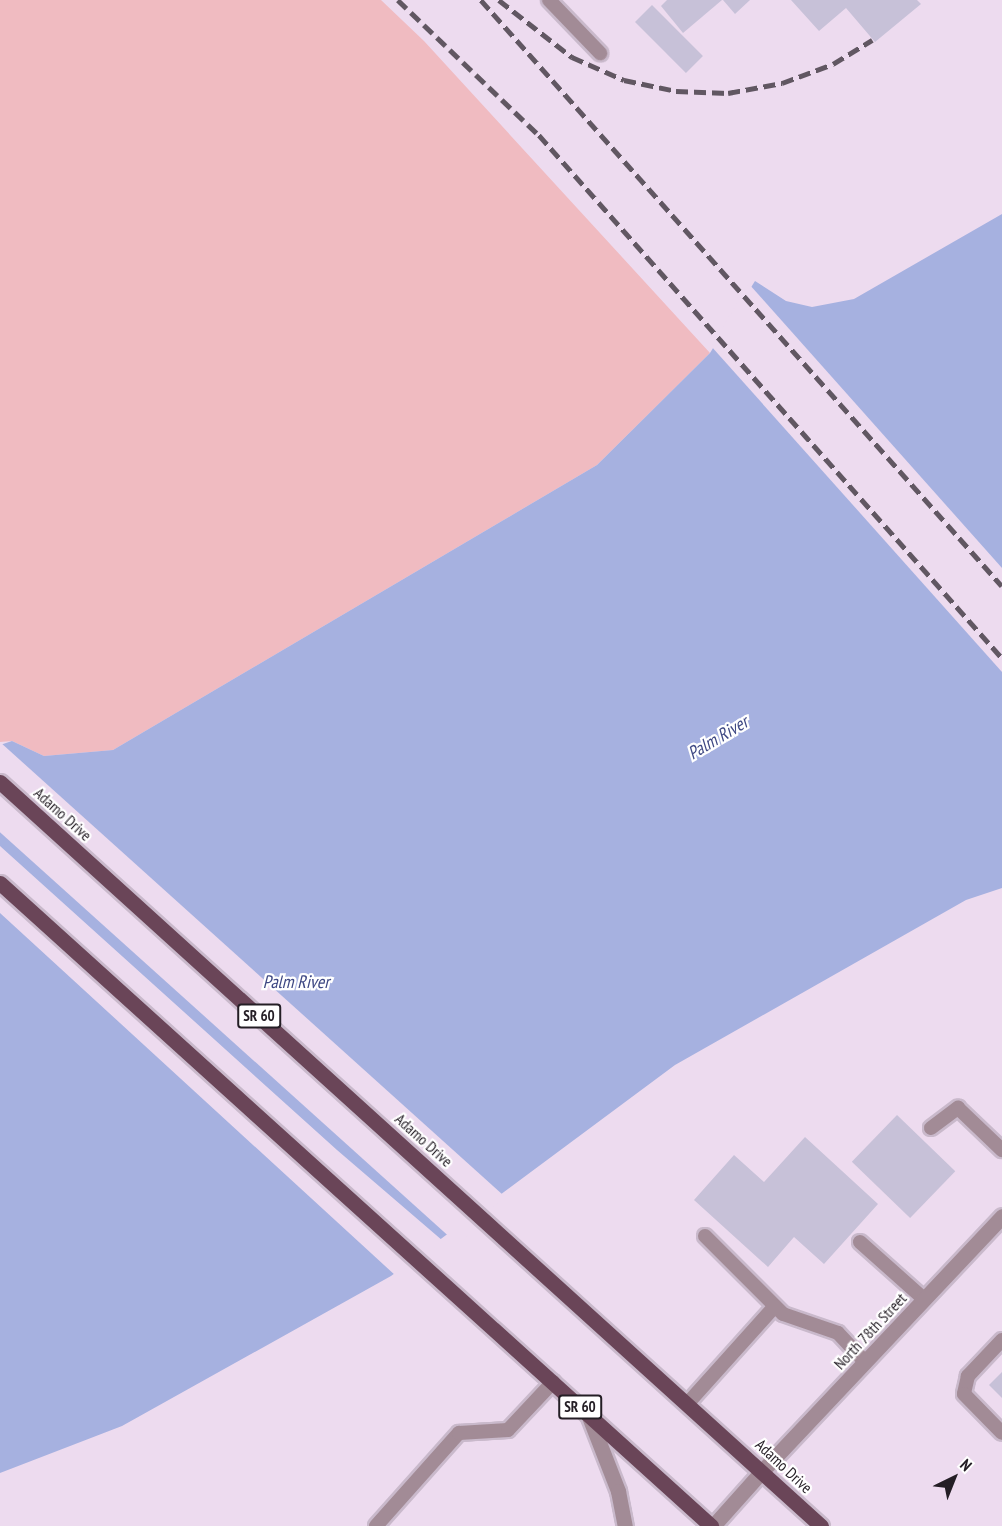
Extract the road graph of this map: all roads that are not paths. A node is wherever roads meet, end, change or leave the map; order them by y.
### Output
1 (549, 0) edge
2 (600, 54) dead end
3 (0, 782) edge
4 (0, 883) edge
5 (931, 1128) dead end
6 (1002, 1150) edge
7 (1002, 1216) edge
8 (705, 1236) dead end
9 (860, 1242) dead end
10 (924, 1299) junction
11 (775, 1306) junction
12 (1002, 1340) edge
13 (866, 1362) junction
14 (553, 1382) junction
15 (688, 1402) junction
16 (588, 1414) junction
17 (1002, 1433) edge
18 (763, 1470) junction
19 (375, 1526) edge
20 (625, 1526) edge
21 (712, 1526) edge
22 (821, 1526) edge

1 - 2 lane
3 - 15 main road, Adamo Drive / SR 60
4 - 14 main road, SR 60
5 - 6 lane
7 - 10 street, North 78th Street
8 - 11 lane
9 - 10 lane
10 - 13 street, North 78th Street
11 - 13 lane
11 - 15 lane
12 - 17 lane
13 - 18 street, North 78th Street
14 - 16 main road, SR 60
14 - 19 lane
15 - 18 main road, Adamo Drive / SR 60
16 - 20 street
16 - 21 main road, SR 60
18 - 21 street, North 78th Street
18 - 22 main road, Adamo Drive / SR 60

